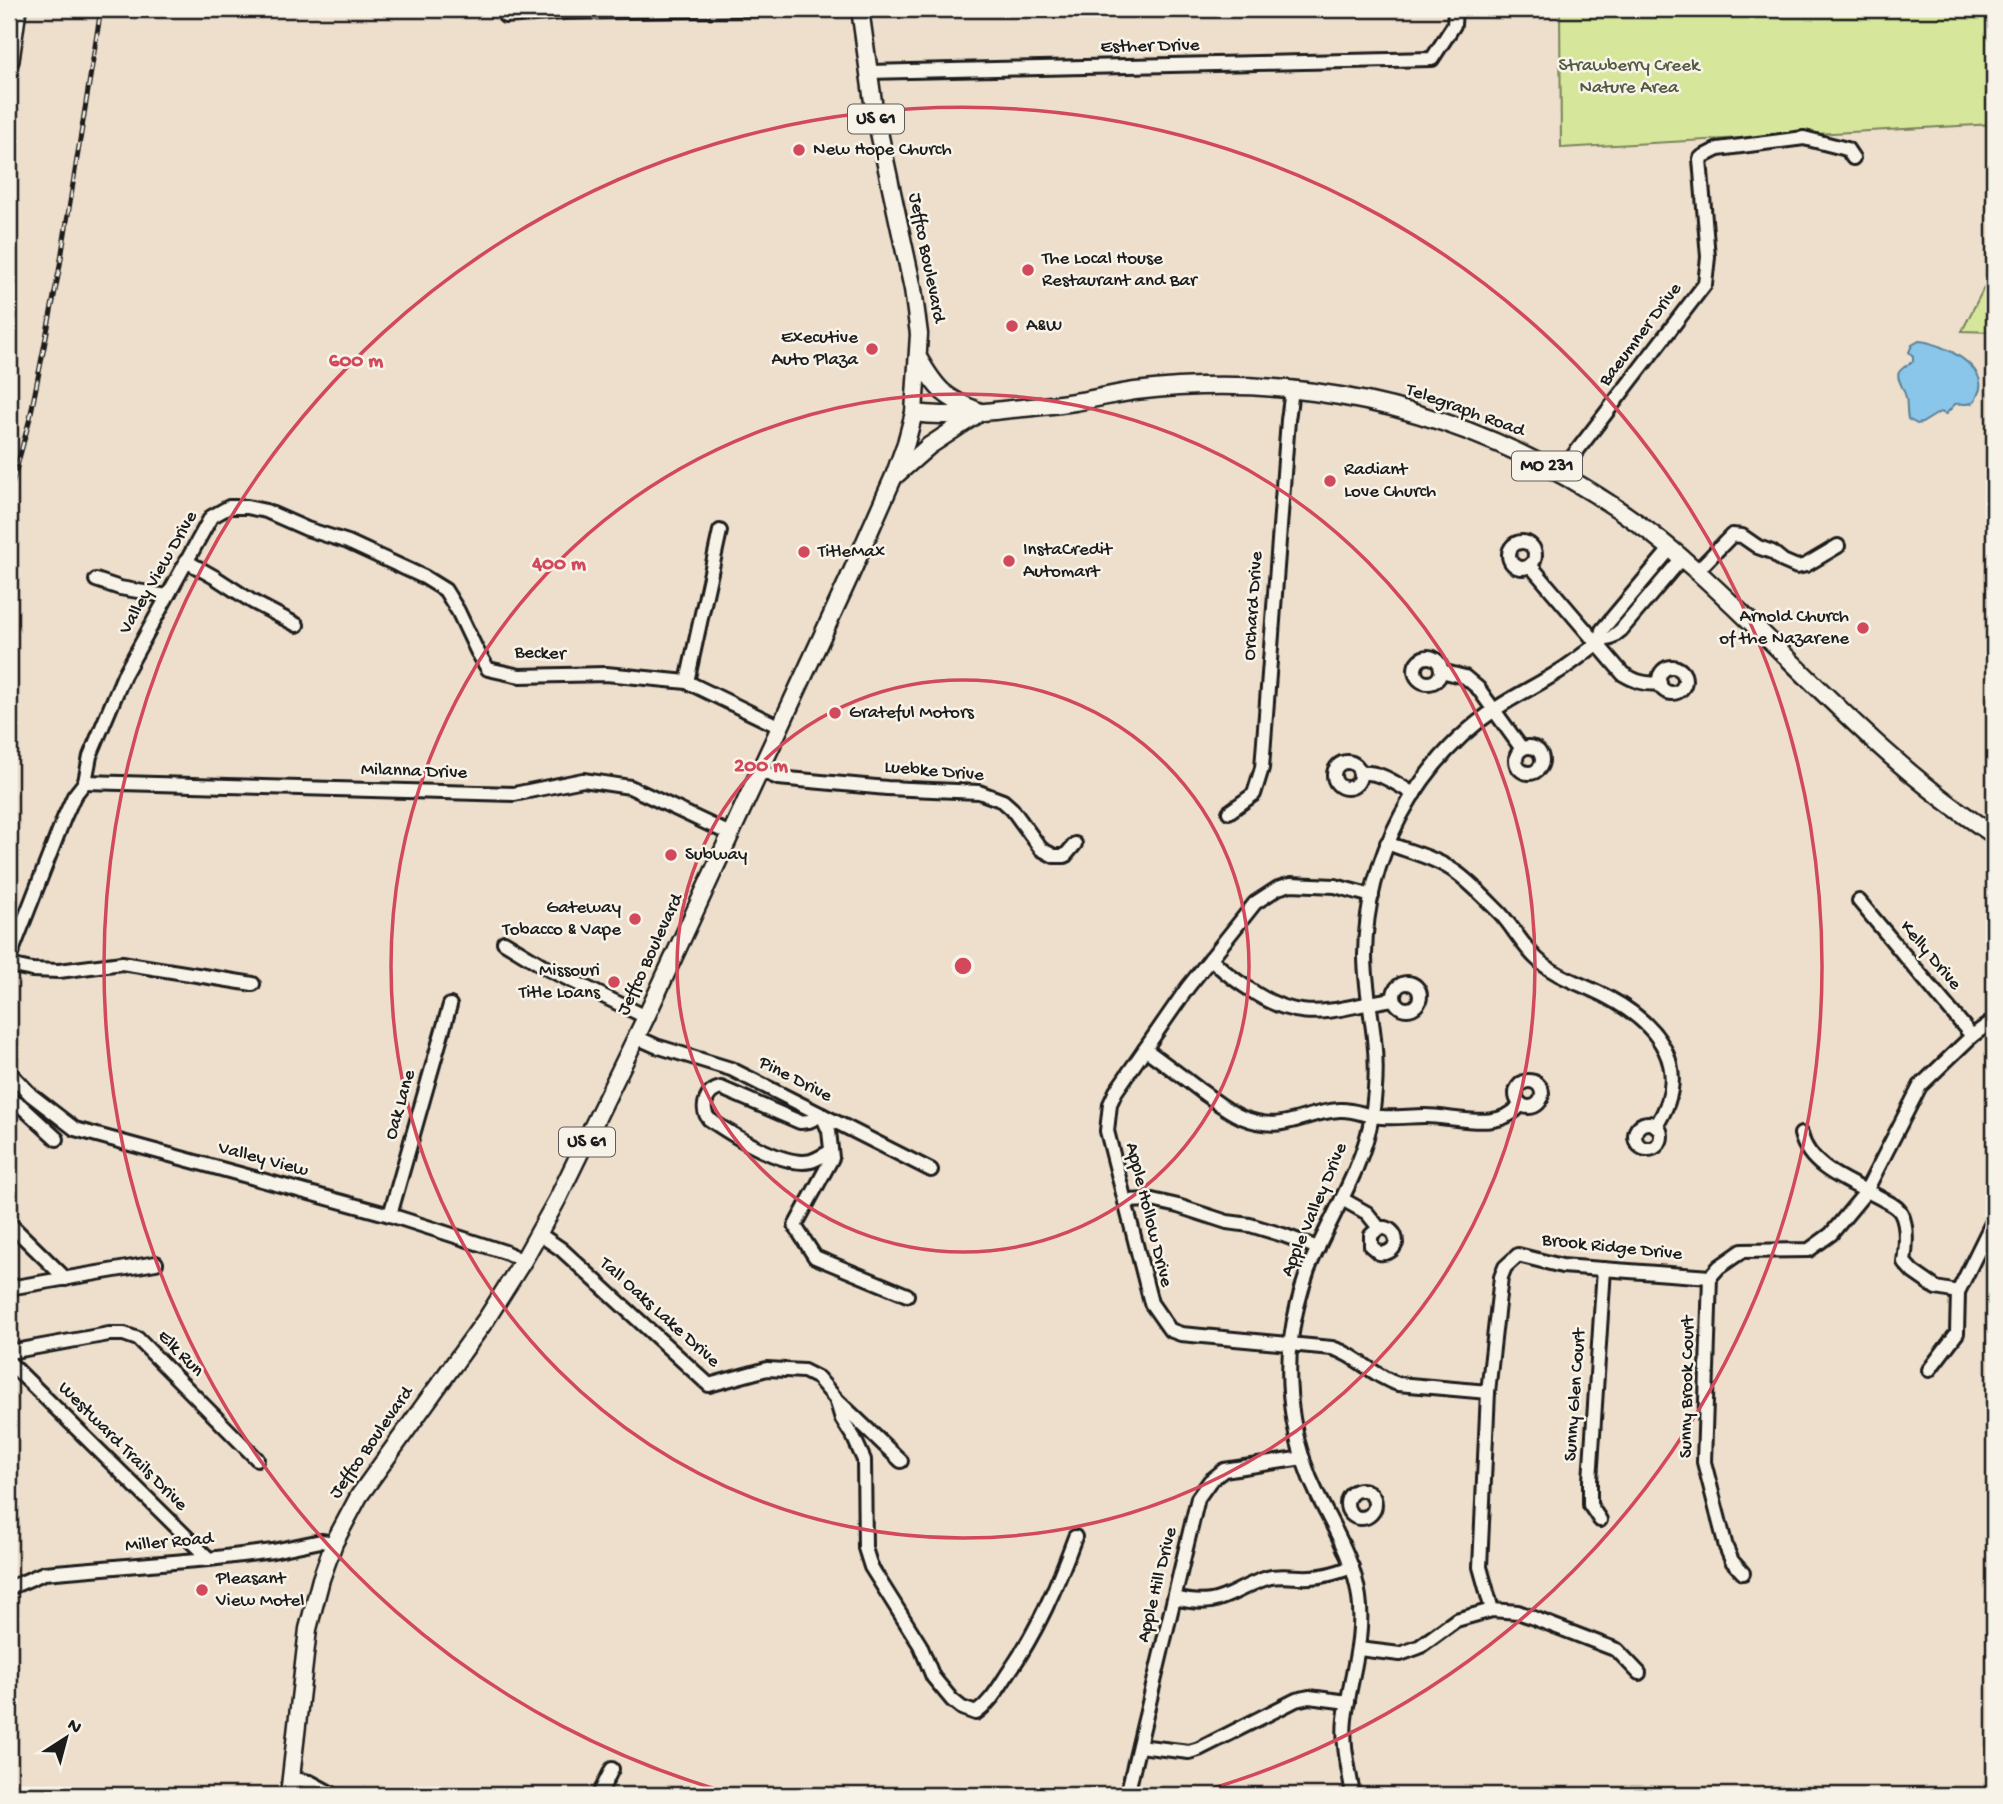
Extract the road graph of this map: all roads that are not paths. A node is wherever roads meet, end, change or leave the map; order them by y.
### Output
1 (16, 9) edge
2 (755, 9) edge
3 (860, 9) edge
4 (1455, 9) edge
5 (505, 16) dead end
6 (9, 60) edge
7 (868, 72) junction
8 (1853, 158) dead end
9 (919, 359) junction
10 (1292, 390) junction
11 (981, 412) junction
12 (914, 413) junction
13 (1560, 473) junction
14 (894, 476) junction
15 (720, 531) dead end
16 (348, 542) joint
17 (1838, 546) dead end
18 (1676, 553) junction
19 (186, 561) junction
20 (1530, 565) dead end
21 (1698, 571) junction
22 (96, 580) dead end
23 (167, 596) junction
24 (297, 625) dead end
25 (1599, 642) junction
26 (1441, 671) dead end
27 (687, 682) junction
28 (1660, 683) dead end
29 (1494, 710) junction
30 (780, 727) junction
31 (1522, 749) dead end
32 (759, 771) junction
33 (1360, 773) dead end
34 (85, 782) junction
35 (1414, 794) junction
36 (1229, 812) dead end
37 (730, 834) junction
38 (1994, 835) edge
39 (1387, 843) junction
40 (1075, 844) dead end
41 (1371, 896) junction
42 (1859, 901) dead end
43 (504, 942) dead end
44 (1211, 958) junction
45 (9, 962) edge
46 (253, 984) dead end
47 (1394, 999) dead end
48 (1368, 1002) junction
49 (450, 1005) dead end
50 (646, 1017) junction
51 (1994, 1020) edge
52 (1972, 1036) junction
53 (636, 1037) junction
54 (1145, 1049) junction
55 (9, 1072) edge
56 (9, 1100) edge
57 (1521, 1104) dead end
58 (822, 1115) junction
59 (1372, 1116) junction
60 (1656, 1126) dead end
61 (1801, 1134) dead end
62 (57, 1139) dead end
63 (831, 1151) junction
64 (931, 1170) dead end
65 (1866, 1192) junction
66 (1342, 1199) junction
67 (1125, 1201) junction
68 (390, 1215) junction
69 (1994, 1219) edge
70 (9, 1223) edge
71 (1379, 1228) dead end
72 (539, 1234) junction
73 (1318, 1248) junction
74 (523, 1261) junction
75 (156, 1263) dead end
76 (1604, 1269) junction
77 (1710, 1277) junction
78 (66, 1279) junction
79 (9, 1288) edge
80 (1958, 1292) junction
81 (907, 1295) dead end
82 (1291, 1345) junction
83 (9, 1352) edge
84 (9, 1362) edge
85 (1929, 1370) dead end
86 (1488, 1392) junction
87 (836, 1399) junction
88 (1303, 1458) junction
89 (257, 1459) dead end
90 (901, 1461) dead end
91 (1349, 1510) dead end
92 (1330, 1520) junction
93 (1600, 1520) dead end
94 (1075, 1537) dead end
95 (334, 1543) junction
96 (209, 1559) junction
97 (1352, 1567) junction
98 (1743, 1573) dead end
99 (9, 1588) edge
100 (1175, 1598) junction
101 (1492, 1610) junction
102 (1359, 1649) junction
103 (1639, 1673) dead end
104 (1348, 1702) junction
105 (1139, 1746) junction
106 (612, 1769) dead end
107 (291, 1778) junction
108 (289, 1795) edge
109 (334, 1795) edge
110 (599, 1795) edge
111 (1127, 1795) edge
112 (1353, 1795) edge

1 - 6 highway
2 - 5 street
3 - 7 main road, Jeffco Boulevard / US 61
4 - 7 street, Esther Drive
7 - 9 main road, Jeffco Boulevard / US 61
8 - 13 street, Baeumner Drive
9 - 11 main road
9 - 12 main road, Jeffco Boulevard / US 61
10 - 11 main road, Telegraph Road / MO 231
10 - 13 main road, Telegraph Road / MO 231
10 - 36 street, Orchard Drive
11 - 12 main road, Telegraph Road / MO 231
11 - 14 main road
12 - 14 main road, Jeffco Boulevard / US 61
13 - 18 main road, Telegraph Road / MO 231
14 - 30 main road, Jeffco Boulevard / US 61
15 - 27 street
16 - 19 street, Valley View Drive
16 - 27 street, Becker
17 - 21 street
18 - 21 main road, Telegraph Road / MO 231
18 - 25 street, Apple Valley Drive
19 - 23 street, Valley View Drive
19 - 24 street
20 - 25 street
21 - 38 main road, Telegraph Road / MO 231
22 - 23 street
23 - 34 street, Valley View Drive
25 - 28 street
25 - 29 street, Apple Valley Drive
26 - 29 street
27 - 30 street, Becker
29 - 31 street
29 - 35 street, Apple Valley Drive
30 - 32 main road, Jeffco Boulevard / US 61
32 - 37 main road, Jeffco Boulevard / US 61
32 - 40 street, Luebke Drive
33 - 35 street
34 - 37 street, Milanna Drive
34 - 45 street
35 - 39 street, Apple Valley Drive
37 - 50 main road, Jeffco Boulevard / US 61
39 - 41 street, Apple Valley Drive
39 - 60 street
41 - 44 street, Apple Hollow Drive
41 - 48 street, Apple Valley Drive
42 - 52 street, Kelly Drive
43 - 50 street
44 - 48 street
44 - 54 street, Apple Hollow Drive
45 - 46 street
47 - 48 street
48 - 59 street, Apple Valley Drive
49 - 68 street, Oak Lane
50 - 53 main road, Jeffco Boulevard / US 61
51 - 52 street
52 - 65 street
53 - 58 street, Pine Drive
53 - 72 main road, Jeffco Boulevard / US 61
54 - 59 street
54 - 67 street, Apple Hollow Drive
55 - 68 street, Valley View
56 - 62 street
57 - 59 street
58 - 63 street
58 - 63 street
58 - 64 street, Pine Drive
59 - 66 street, Apple Valley Drive
61 - 65 street
63 - 81 street
65 - 77 street
65 - 80 street
66 - 71 street
66 - 73 street, Apple Valley Drive
67 - 73 street
67 - 82 street, Apple Hollow Drive
68 - 74 street, Valley View
69 - 80 street
70 - 78 street
72 - 74 main road, Jeffco Boulevard / US 61
72 - 87 street, Tall Oaks Lake Drive
73 - 82 street, Apple Valley Drive
74 - 95 main road, Jeffco Boulevard / US 61
75 - 78 street
76 - 77 street, Brook Ridge Drive
76 - 86 street, Brook Ridge Drive
76 - 93 street, Sunny Glen Court
77 - 98 street, Sunny Brook Court
78 - 79 street
80 - 85 street
82 - 86 street, Apple Hollow Drive
82 - 88 street, Apple Valley Drive
83 - 89 street, Elk Run
84 - 96 street, Westward Trails Drive
86 - 101 street, Brook Ridge Drive
87 - 90 street, Tall Oaks Lake Drive
87 - 94 street, Tall Oaks Lake Drive
88 - 92 street, Apple Valley Drive
88 - 100 street, Apple Hill Drive
91 - 92 street
92 - 97 street, Apple Valley Drive
95 - 96 street, Miller Road
95 - 107 main road, Jeffco Boulevard / US 61
96 - 99 street, Miller Road
97 - 100 street
97 - 102 street, Apple Valley Drive
100 - 105 street, Apple Hill Drive
101 - 102 street
101 - 103 street
102 - 104 street, Apple Valley Drive
104 - 105 street
104 - 112 street, Apple Valley Drive
105 - 111 street, Apple Hill Drive
106 - 110 street
107 - 108 main road, Jeffco Boulevard / US 61
107 - 109 street

